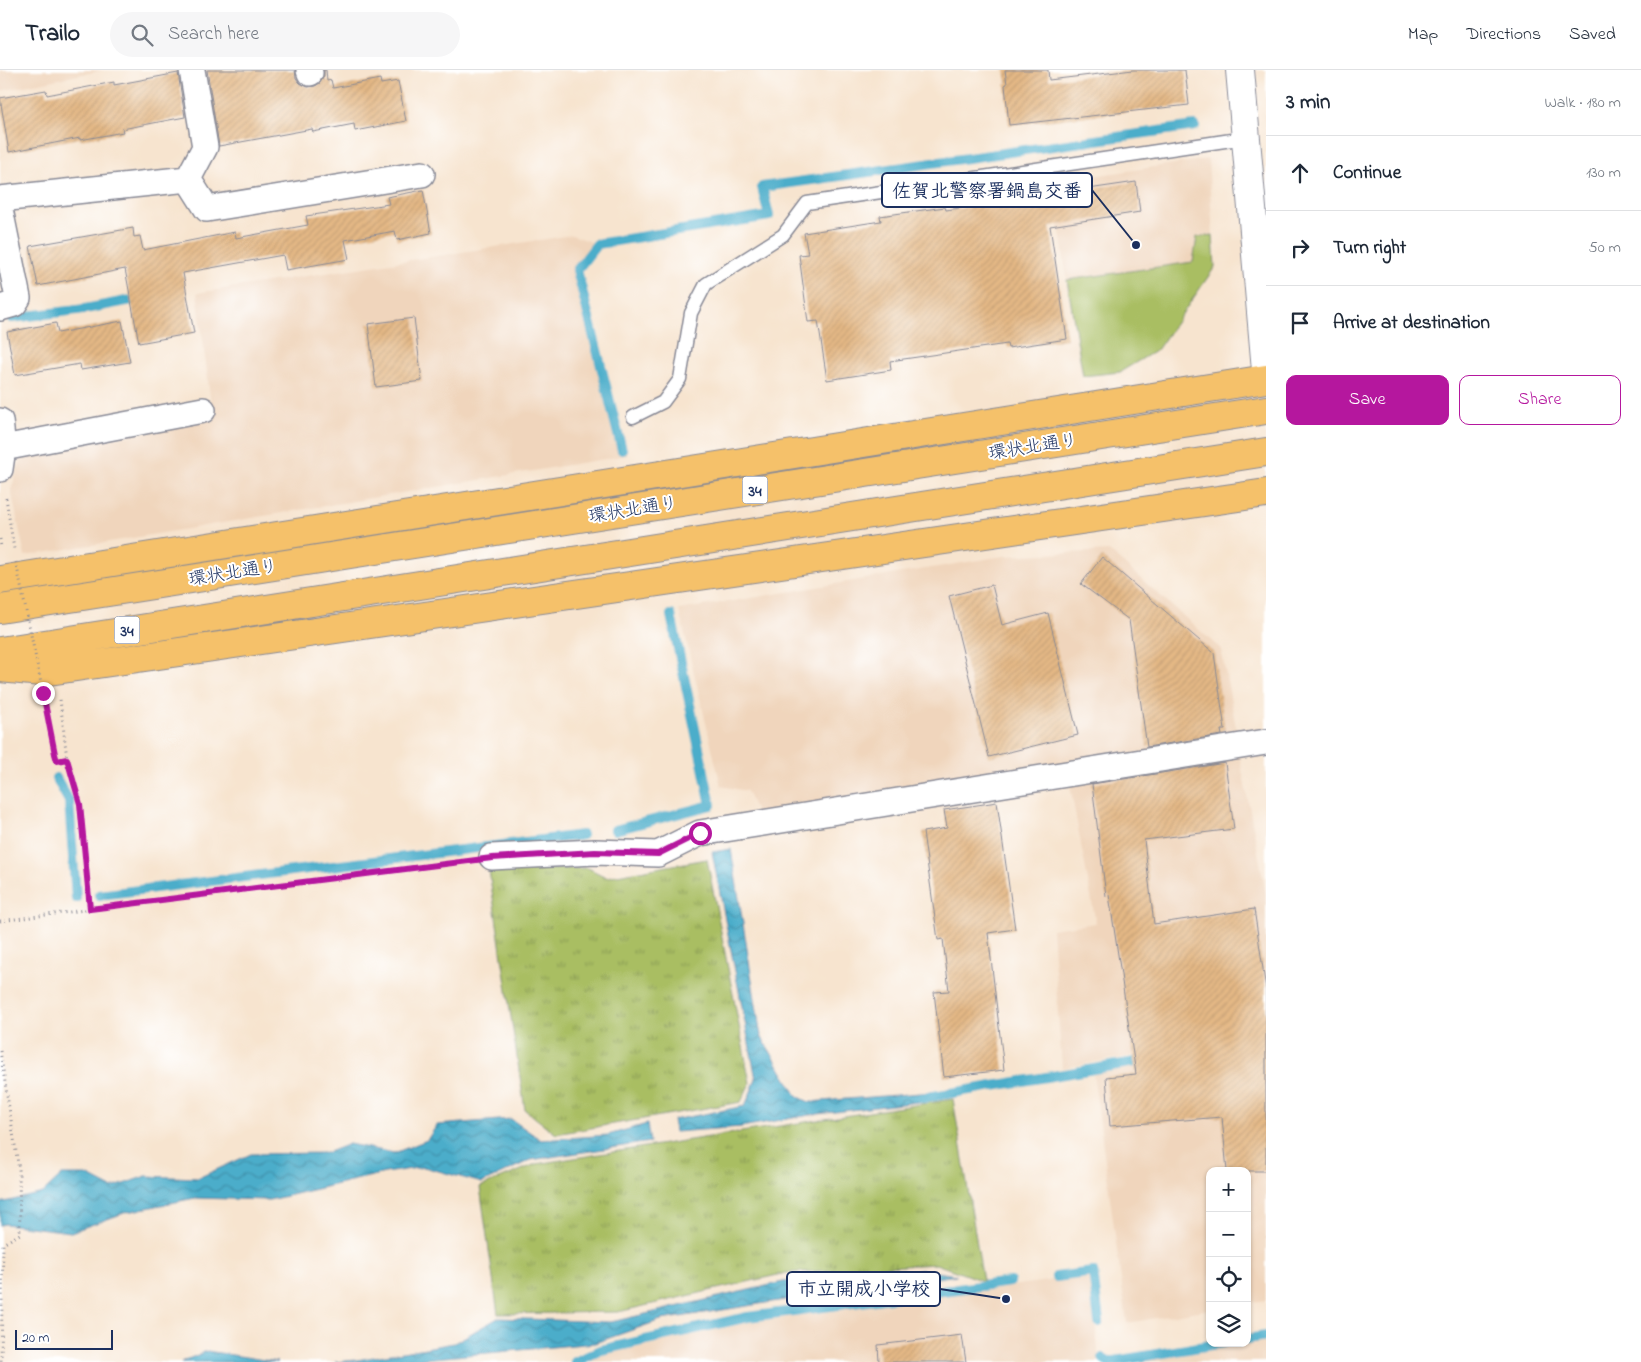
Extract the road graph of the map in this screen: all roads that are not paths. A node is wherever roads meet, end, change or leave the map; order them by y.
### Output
1 (192, 70) edge
2 (1240, 70) edge
3 (1246, 138) junction
4 (422, 174) dead end
5 (188, 179) junction
6 (0, 199) edge
7 (0, 209) edge
8 (0, 308) edge
9 (1266, 370) edge
10 (1266, 378) edge
11 (203, 410) dead end
12 (1266, 410) edge
13 (633, 417) dead end
14 (0, 421) edge
15 (1266, 452) edge
16 (2, 458) edge
17 (1266, 493) edge
18 (8, 571) edge
19 (0, 609) edge
20 (0, 651) edge
21 (0, 668) edge
22 (1266, 742) edge
23 (492, 858) road end

1 - 5 street
2 - 3 street
3 - 9 street
3 - 13 lane
4 - 5 street
5 - 6 street
7 - 8 street
10 - 18 highway
11 - 16 street
12 - 19 highway, 環状北通り / 34
14 - 16 street
15 - 20 highway, 34
17 - 21 highway
22 - 23 street

